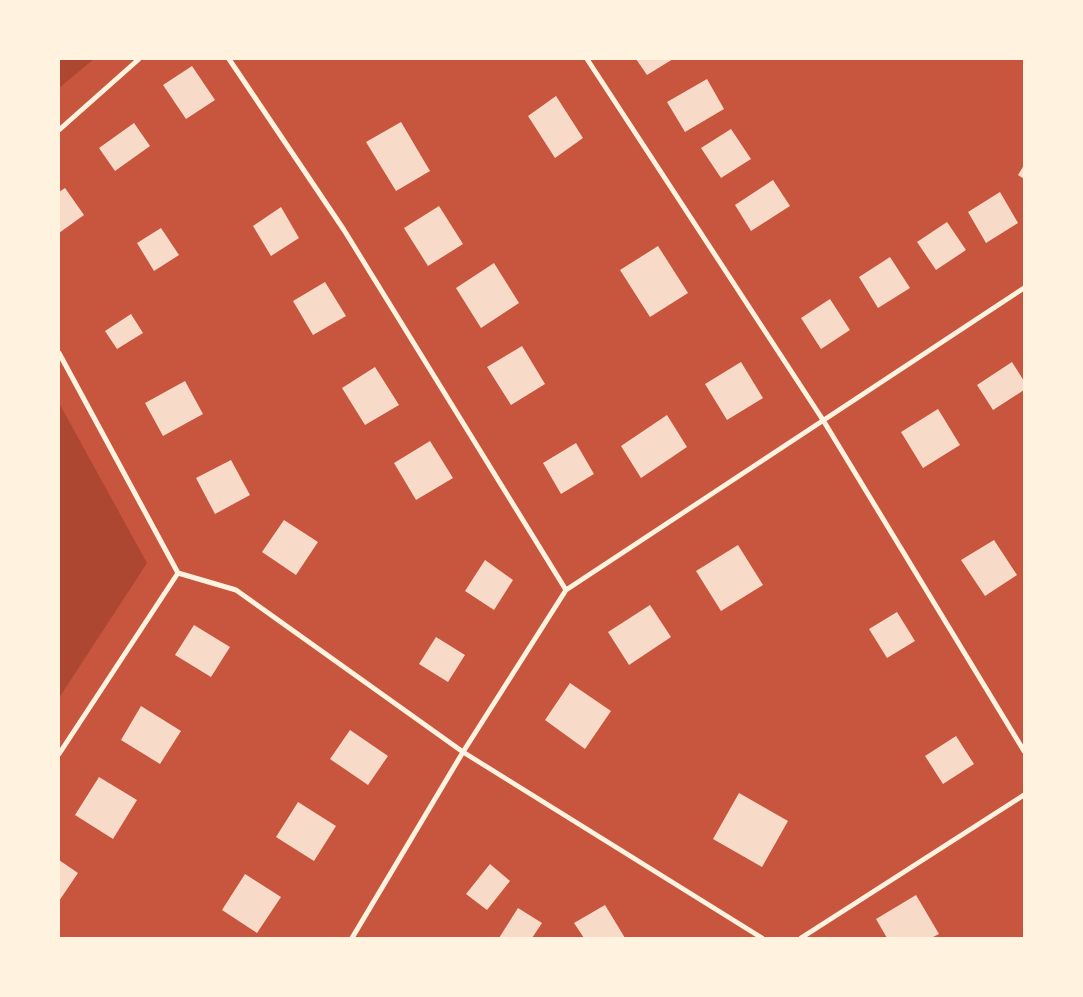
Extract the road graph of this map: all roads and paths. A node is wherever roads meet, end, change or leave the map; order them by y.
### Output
1 (139, 59) edge
2 (229, 59) edge
3 (587, 59) edge
4 (59, 130) edge
5 (1024, 288) edge
6 (59, 353) edge
7 (823, 420) junction
8 (178, 573) junction
9 (566, 590) junction
10 (1024, 751) edge
11 (463, 752) junction
12 (59, 754) edge
13 (1024, 796) edge
14 (352, 938) edge
15 (762, 938) edge
16 (801, 938) edge

1 - 4 street
2 - 9 street
3 - 7 street
5 - 7 street
6 - 8 street
7 - 9 street
7 - 10 street
8 - 11 street
8 - 12 street
9 - 11 street
11 - 14 street
11 - 15 street
13 - 16 street

